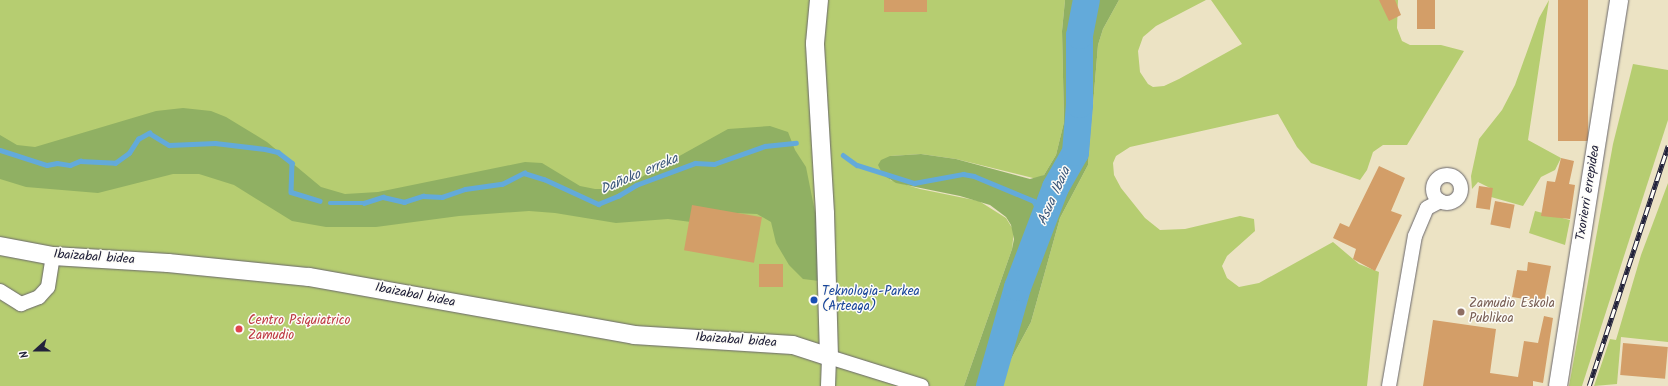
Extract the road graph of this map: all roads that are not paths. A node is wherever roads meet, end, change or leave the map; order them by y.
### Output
1 (819, 0) edge
2 (1619, 0) edge
3 (1440, 201) dead end
4 (0, 246) edge
5 (53, 256) junction
6 (0, 291) edge
7 (828, 356) junction
8 (828, 386) edge
9 (922, 386) edge
10 (1389, 386) edge
11 (1558, 386) edge

1 - 7 street
2 - 11 street, Txorierri errepidea
3 - 10 street
4 - 5 street, Ibaizabal bidea
5 - 6 street
5 - 7 street, Ibaizabal bidea
7 - 8 street
7 - 9 street

